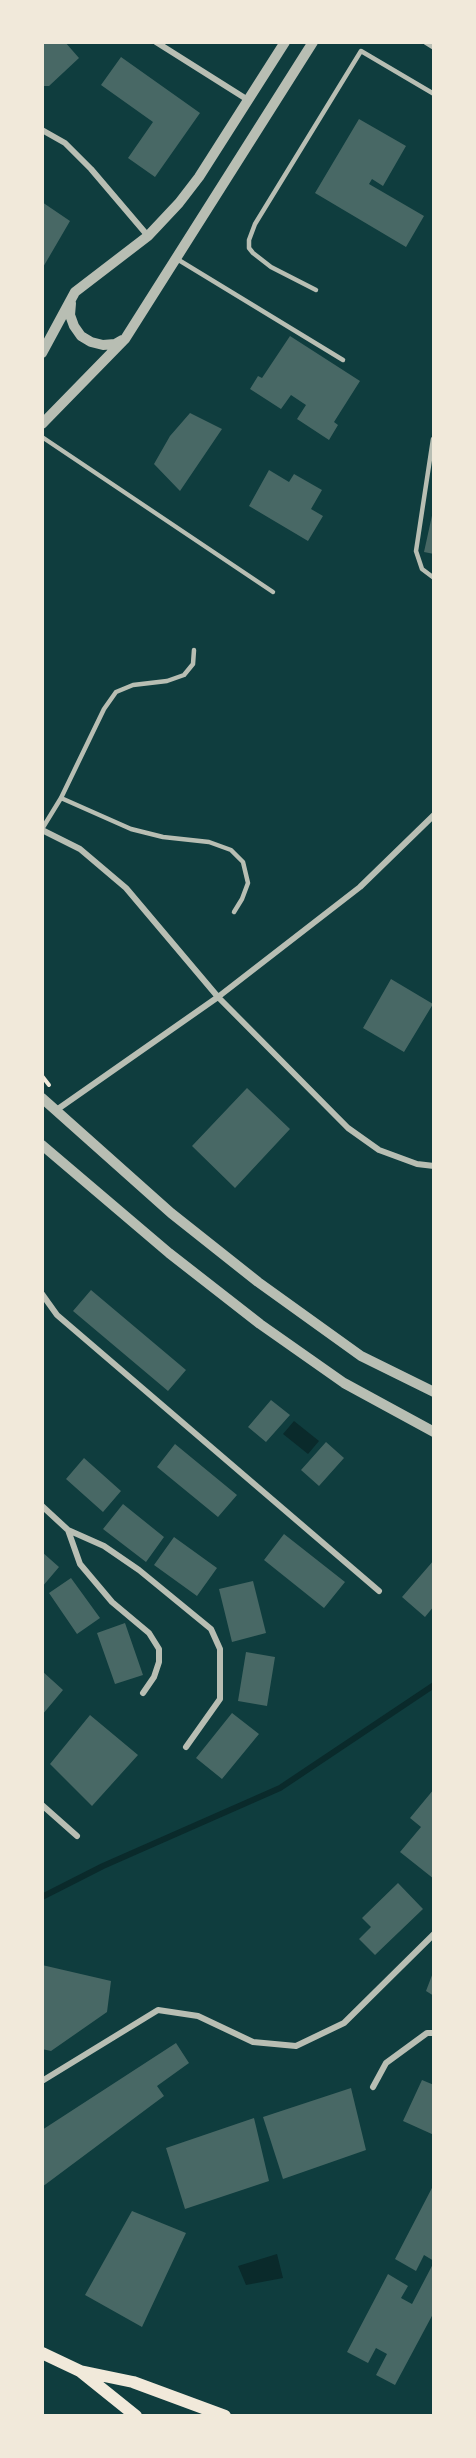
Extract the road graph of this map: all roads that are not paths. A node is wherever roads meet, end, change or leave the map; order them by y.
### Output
1 (156, 42) edge
2 (285, 42) edge
3 (313, 42) edge
4 (426, 42) edge
5 (434, 47) edge
6 (434, 94) edge
7 (248, 100) junction
8 (42, 130) edge
9 (148, 236) junction
10 (175, 258) junction
11 (316, 290) dead end
12 (75, 292) junction
13 (125, 339) junction
14 (42, 353) edge
15 (343, 360) dead end
16 (42, 424) edge
17 (42, 437) edge
18 (433, 439) edge
19 (434, 578) edge
20 (273, 592) dead end
21 (194, 650) dead end
22 (61, 798) junction
23 (434, 815) edge
24 (42, 830) edge
25 (234, 912) dead end
26 (218, 997) junction
27 (42, 1098) edge
28 (55, 1111) junction
29 (42, 1145) edge
30 (434, 1166) edge
31 (42, 1294) edge
32 (434, 1392) edge
33 (434, 1432) edge
34 (42, 1506) edge
35 (68, 1530) junction
36 (379, 1591) dead end
37 (143, 1693) dead end
38 (186, 1747) dead end
39 (42, 1805) edge
40 (76, 1836) dead end
41 (434, 1934) edge
42 (434, 2033) edge
43 (42, 2081) edge
44 (373, 2087) dead end
45 (42, 2353) edge
46 (80, 2371) junction
47 (136, 2416) edge
48 (225, 2416) edge

1 - 7 street
2 - 7 street
3 - 10 street
4 - 5 street
6 - 11 lane
7 - 9 street
8 - 9 street
9 - 12 street
10 - 13 street
10 - 15 lane
12 - 13 street
12 - 14 street
13 - 16 street
17 - 20 lane
18 - 19 lane
21 - 22 lane
22 - 24 lane
22 - 25 lane
23 - 26 street
24 - 26 street
26 - 28 street
26 - 30 street
27 - 28 street
28 - 32 street
29 - 33 street
31 - 36 street
34 - 35 street
35 - 37 street
35 - 38 street
39 - 40 street
41 - 43 street
42 - 44 street
45 - 46 main road
46 - 47 main road
46 - 48 main road

